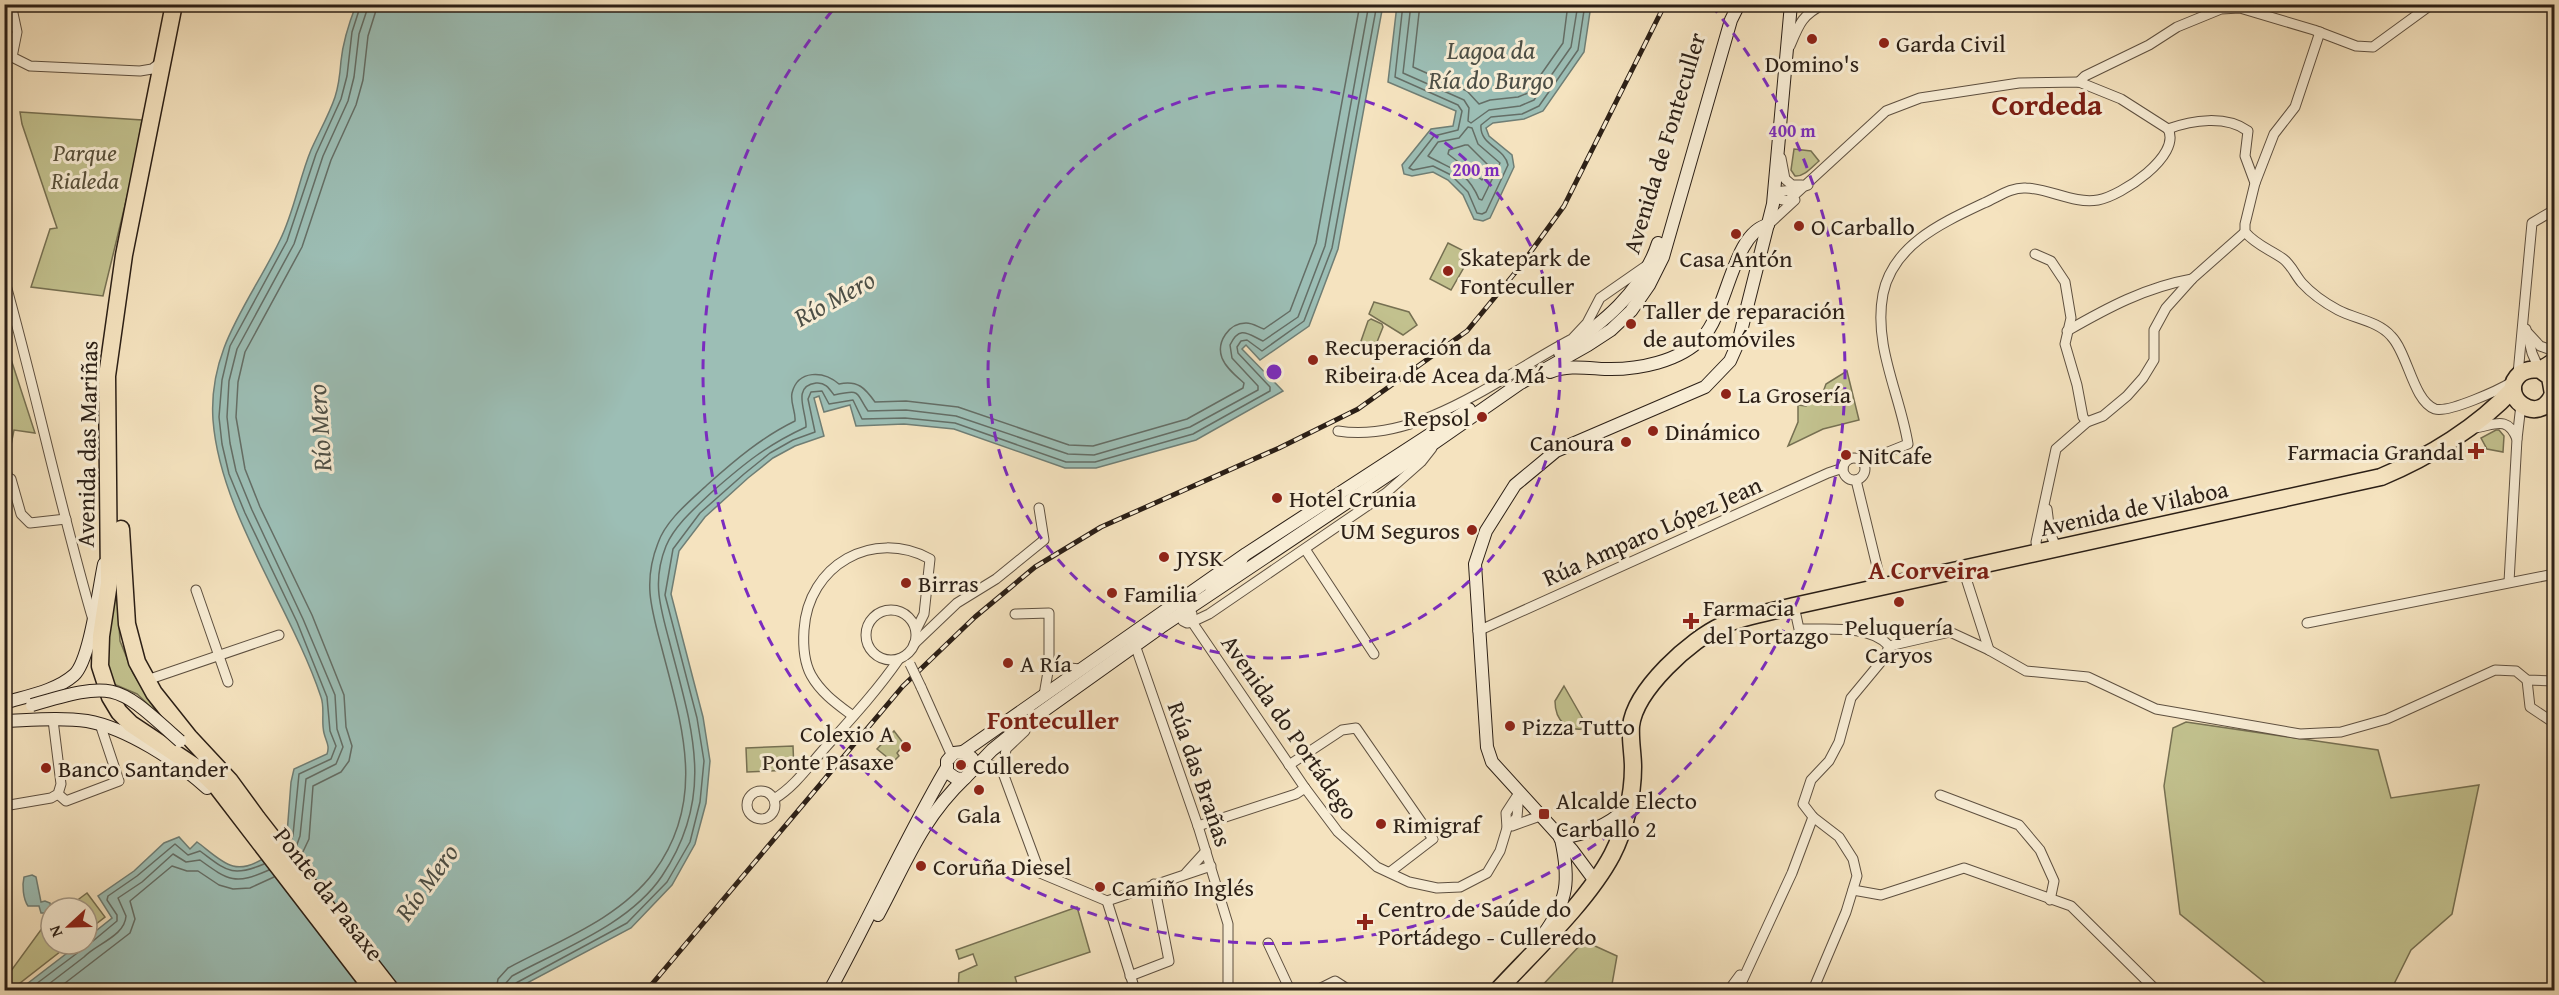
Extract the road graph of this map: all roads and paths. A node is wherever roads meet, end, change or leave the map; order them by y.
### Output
1 (11, 4) edge
2 (172, 4) edge
3 (181, 4) edge
4 (186, 4) edge
5 (1732, 4) edge
6 (1740, 4) edge
7 (1791, 4) edge
8 (1824, 4) edge
9 (2432, 4) edge
10 (2320, 32) junction
11 (8, 57) edge
12 (1785, 59) junction
13 (160, 63) junction
14 (2079, 82) junction
15 (157, 113) junction
16 (2168, 129) junction
17 (1778, 139) junction
18 (2254, 183) junction
19 (1808, 185) junction
20 (1774, 192) junction
21 (2554, 210) edge
22 (1768, 225) junction
23 (2245, 232) junction
24 (2035, 254) dead end
25 (1652, 269) junction
26 (4, 278) edge
27 (2192, 279) junction
28 (1610, 290) junction
29 (1627, 301) junction
30 (1615, 309) junction
31 (2525, 318) junction
32 (2067, 332) junction
33 (2527, 332) junction
34 (1588, 345) junction
35 (2554, 351) edge
36 (2554, 361) edge
37 (2539, 369) junction
38 (2516, 381) junction
39 (1519, 384) junction
40 (2551, 396) edge
41 (2521, 405) junction
42 (2087, 422) junction
43 (2470, 427) junction
44 (1338, 431) dead end
45 (2517, 439) junction
46 (1438, 440) junction
47 (1863, 462) junction
48 (1843, 468) junction
49 (4, 478) edge
50 (1382, 479) junction
51 (1856, 480) junction
52 (1386, 493) junction
53 (2046, 495) junction
54 (1039, 508) dead end
55 (1302, 518) junction
56 (66, 519) junction
57 (110, 533) junction
58 (2038, 533) junction
59 (2050, 533) junction
60 (1305, 549) junction
61 (2057, 549) junction
62 (1246, 554) junction
63 (2038, 554) junction
64 (1963, 569) junction
65 (2554, 574) edge
66 (2510, 582) junction
67 (1882, 587) junction
68 (196, 590) dead end
69 (1794, 606) junction
70 (1015, 614) dead end
71 (1185, 614) junction
72 (93, 620) junction
73 (2307, 623) dead end
74 (916, 630) junction
75 (1478, 631) junction
76 (279, 635) dead end
77 (914, 644) junction
78 (1134, 644) junction
79 (1889, 646) junction
80 (1989, 650) junction
81 (1374, 654) dead end
82 (219, 656) junction
83 (1098, 656) junction
84 (902, 657) junction
85 (1049, 666) junction
86 (1080, 669) junction
87 (147, 680) junction
88 (2527, 680) junction
89 (2554, 681) edge
90 (228, 682) dead end
91 (1044, 695) junction
92 (1060, 700) junction
93 (4, 703) edge
94 (4, 710) edge
95 (853, 716) junction
96 (53, 720) junction
97 (4, 721) edge
98 (2554, 723) edge
99 (100, 724) junction
100 (957, 753) junction
101 (1289, 765) junction
102 (976, 766) junction
103 (946, 769) junction
104 (1003, 773) junction
105 (965, 778) junction
106 (1305, 788) junction
107 (1519, 793) junction
108 (58, 795) junction
109 (1940, 795) dead end
110 (774, 799) dead end
111 (4, 806) edge
112 (1627, 808) junction
113 (1540, 816) junction
114 (1813, 817) junction
115 (251, 822) junction
116 (1198, 826) junction
117 (1507, 828) junction
118 (1560, 838) junction
119 (1206, 851) junction
120 (1211, 866) junction
121 (1186, 873) junction
122 (1389, 873) junction
123 (1596, 881) junction
124 (1154, 884) junction
125 (1853, 890) junction
126 (886, 891) junction
127 (2050, 900) junction
128 (1107, 901) junction
129 (1268, 943) dead end
130 (1751, 958) junction
131 (1519, 968) junction
132 (1130, 976) junction
133 (373, 990) edge
134 (391, 990) edge
135 (830, 990) edge
136 (838, 990) edge
137 (1135, 990) edge
138 (1228, 990) edge
139 (1290, 990) edge
140 (1317, 990) edge
141 (1349, 990) edge
142 (1498, 990) edge
143 (1730, 990) edge
144 (1738, 990) edge
145 (1813, 990) edge
146 (2156, 990) edge

1 - 11 street
2 - 13 highway
2 - 15 highway, Avenida das Mariñas
3 - 15 highway, Avenida das Mariñas
4 - 15 highway
5 - 25 main road, Avenida de Fonteculler
6 - 25 main road, Avenida de Fonteculler
7 - 12 main road
8 - 12 street
9 - 10 street
10 - 14 street
10 - 18 street
11 - 13 street
12 - 17 main road
13 - 15 highway
14 - 16 street
14 - 19 street
15 - 57 highway, Avenida das Mariñas
15 - 87 highway, Avenida das Mariñas
16 - 18 street
16 - 47 street
17 - 19 street
17 - 20 main road
18 - 23 street
19 - 20 street
19 - 22 street
20 - 22 main road
21 - 31 street
22 - 39 main road
22 - 75 main road
23 - 27 street
23 - 38 street
24 - 32 street
25 - 28 street
25 - 29 main road, Avenida de Fonteculler
25 - 34 main road, Avenida de Fonteculler
26 - 56 street
27 - 32 street
27 - 42 street
28 - 29 street
28 - 30 street
28 - 44 street
29 - 30 main road, Avenida de Fonteculler
29 - 34 street
30 - 55 main road, Avenida de Fonteculler
31 - 33 street
31 - 38 street
32 - 42 street
33 - 35 street
33 - 37 street
34 - 39 main road, Avenida de Fonteculler
36 - 37 highway, Avenida de Vilaboa
37 - 38 highway, Avenida de Vilaboa
37 - 40 highway
38 - 41 highway
38 - 43 highway, Avenida de Vilaboa
39 - 46 main road, Avenida de Fonteculler
40 - 41 highway
40 - 45 street
41 - 43 highway, Avenida de Vilaboa
41 - 45 street
42 - 53 street
43 - 45 street
43 - 61 highway, Avenida de Vilaboa
45 - 66 street
46 - 50 main road, Avenida de Fonteculler
46 - 52 street
47 - 48 street
47 - 51 street
48 - 51 street
48 - 75 street, Rúa Amparo López Jean
49 - 56 street
50 - 52 street
50 - 55 main road
50 - 71 main road, Avenida de Fonteculler
51 - 67 street
52 - 60 street
53 - 58 street
53 - 59 street
54 - 77 street
55 - 62 main road, Avenida de Fonteculler
56 - 72 street
57 - 72 main road
57 - 115 highway, Avenida das Mariñas
58 - 59 street
58 - 63 street
59 - 61 street
60 - 71 street
60 - 81 street
61 - 63 highway, Avenida de Vilaboa
62 - 71 street
62 - 83 main road, Avenida de Fonteculler
63 - 64 highway, Avenida de Vilaboa
64 - 67 highway, Avenida de Vilaboa
64 - 80 street
65 - 66 street
66 - 73 street
67 - 69 highway, Avenida de Vilaboa
68 - 82 street
69 - 79 street
69 - 112 highway, Avenida de Vilaboa
70 - 85 street
71 - 78 street, Avenida de Fonteculler
71 - 78 main road, Avenida de Fonteculler
71 - 101 street, Avenida do Portádego
72 - 93 main road
74 - 77 street
74 - 84 street
74 - 95 street
75 - 107 main road
76 - 82 street
77 - 84 street
78 - 83 street, Avenida de Fonteculler
78 - 92 main road, Avenida de Fonteculler
78 - 116 street, Rúa das Brañas
79 - 80 street
79 - 114 street
80 - 88 street
82 - 87 street
82 - 90 street
83 - 86 main road, Avenida de Fonteculler
84 - 95 street
84 - 100 street, bridge
85 - 86 street
85 - 91 street
86 - 91 main road, Avenida de Fonteculler
87 - 115 highway, Avenida das Mariñas
88 - 89 street
88 - 98 street
91 - 100 main road, Avenida de Fonteculler
92 - 102 main road, Avenida de Fonteculler
92 - 104 street
94 - 115 main road, bridge
95 - 110 street
96 - 97 main road
96 - 99 main road
96 - 108 street
99 - 108 street
99 - 115 main road
100 - 102 main road
100 - 103 main road
101 - 106 street, Avenida do Portádego
101 - 122 street
102 - 104 street
102 - 105 main road
103 - 105 main road
103 - 126 main road
104 - 128 street
105 - 126 main road
106 - 116 street
106 - 122 street, Avenida do Portádego
107 - 113 main road
107 - 117 street, Avenida do Portádego
108 - 111 street
109 - 127 street
112 - 118 main road
112 - 123 highway, Avenida de Vilaboa
113 - 117 street
113 - 118 main road
114 - 125 street
114 - 130 street
115 - 133 highway, Ponte da Pasaxe
115 - 134 highway, Ponte da Pasaxe
116 - 119 street, Rúa das Brañas
117 - 122 street, Avenida do Portádego
118 - 123 main road
118 - 131 main road
119 - 120 street, Rúa das Brañas
119 - 121 street
120 - 121 street
120 - 138 street, Rúa das Brañas
121 - 124 street
123 - 131 highway, Avenida de Vilaboa
124 - 128 street
124 - 132 street
125 - 127 street
125 - 145 street
126 - 135 main road
126 - 136 main road
127 - 146 street
128 - 132 street
129 - 139 street
130 - 143 street
130 - 144 street
131 - 142 highway, Avenida de Vilaboa
132 - 137 street
140 - 141 street

